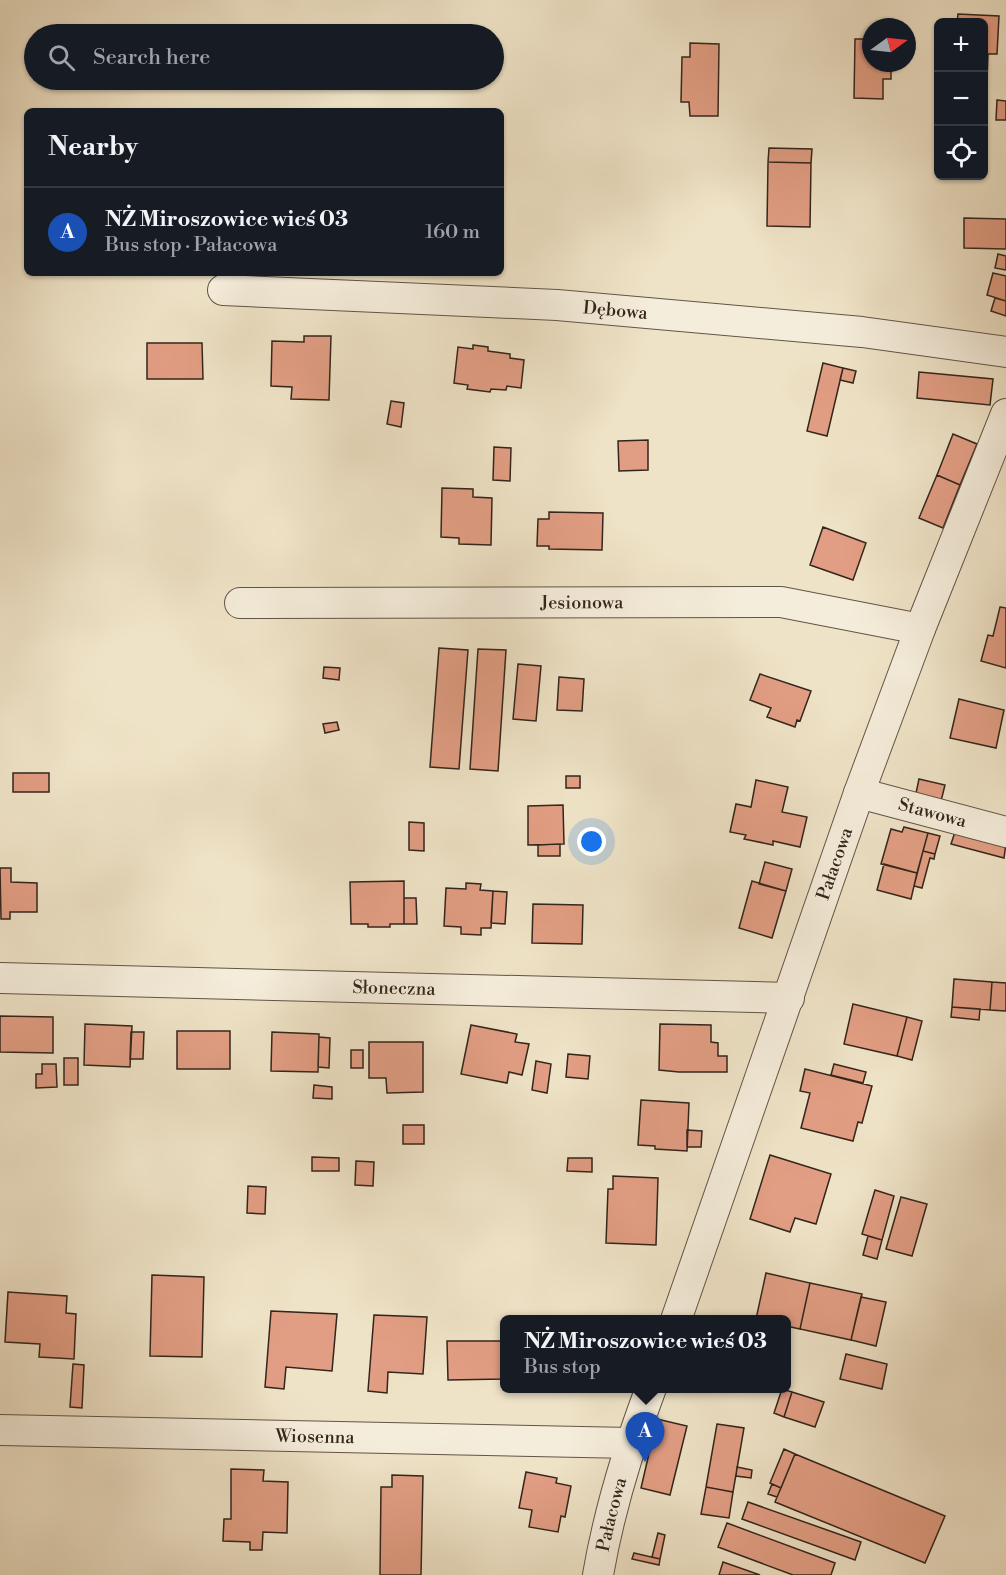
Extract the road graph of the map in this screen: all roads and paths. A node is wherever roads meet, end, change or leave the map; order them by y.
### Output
1 (223, 290) dead end
2 (1006, 352) edge
3 (1006, 414) edge
4 (240, 603) dead end
5 (920, 629) junction
6 (859, 793) junction
7 (1006, 832) edge
8 (0, 978) edge
9 (789, 998) junction
10 (678, 1315) edge
11 (649, 1393) edge
12 (0, 1430) edge
13 (630, 1443) junction
14 (597, 1575) edge

1 - 2 street, Dębowa
3 - 5 street, Pałacowa
4 - 5 street, Jesionowa
5 - 6 street, Pałacowa
6 - 7 street, Stawowa
6 - 9 street, Pałacowa
8 - 9 street, Słoneczna
9 - 10 street, Pałacowa
11 - 13 street, Pałacowa
12 - 13 street, Wiosenna
13 - 14 street, Pałacowa

